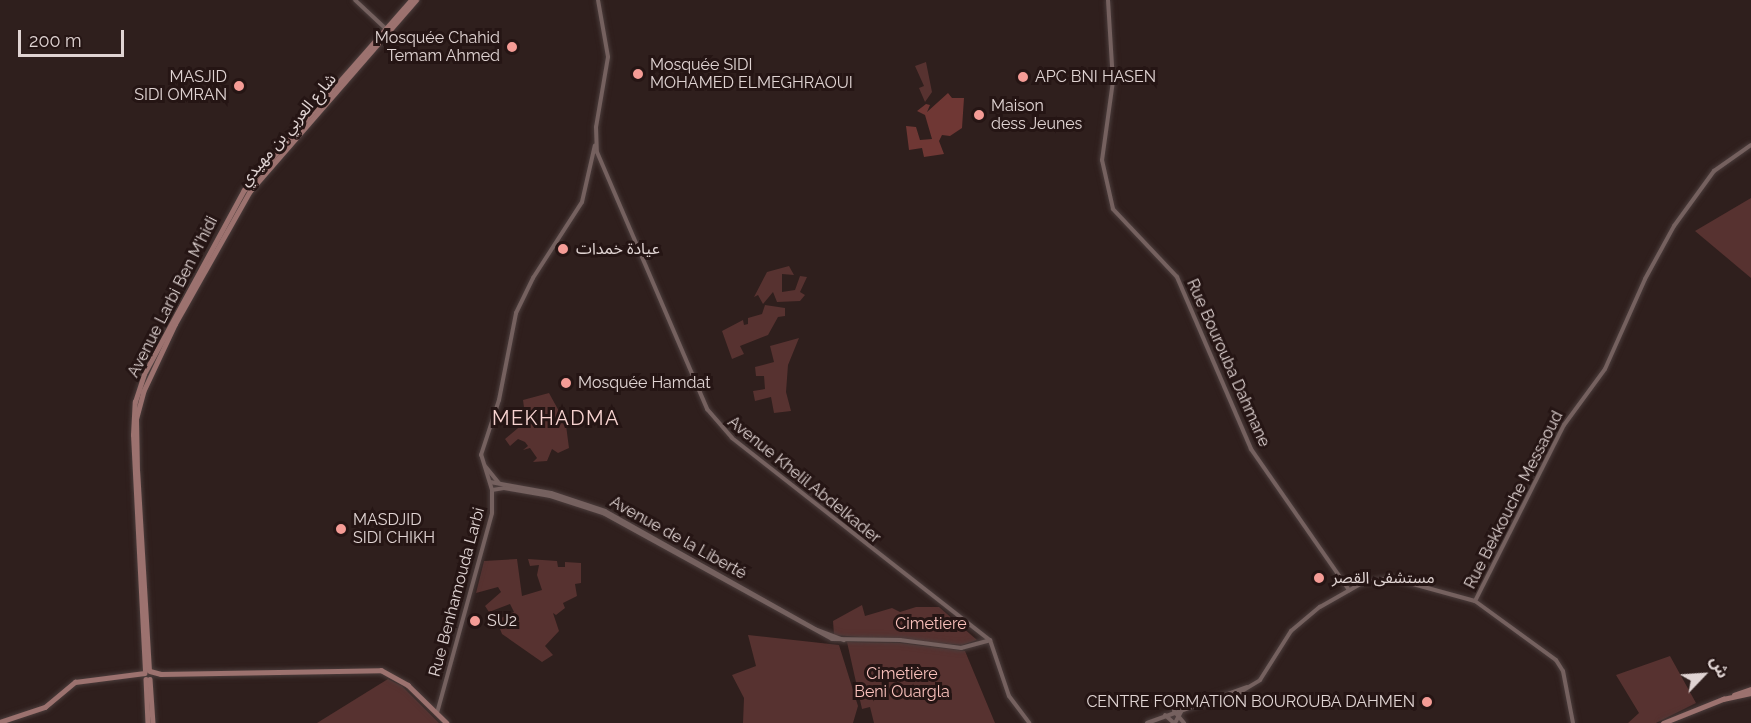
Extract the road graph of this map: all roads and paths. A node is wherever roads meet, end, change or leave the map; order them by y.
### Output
1 (355, 0) edge
2 (411, 0) edge
3 (416, 0) edge
4 (598, 0) edge
5 (1108, 0) edge
6 (386, 30) junction
7 (595, 144) junction
8 (1751, 145) edge
9 (484, 465) junction
10 (490, 482) junction
11 (500, 483) junction
12 (492, 490) junction
13 (1349, 590) junction
14 (1475, 601) junction
15 (844, 640) junction
16 (990, 640) junction
17 (147, 675) junction
18 (1751, 691) edge
19 (1183, 708) junction
20 (1173, 711) junction
21 (437, 713) junction
22 (1165, 715) junction
23 (1180, 716) junction
24 (0, 722) edge
25 (148, 723) edge
26 (153, 723) edge
27 (447, 723) edge
28 (1029, 723) edge
29 (1147, 723) edge
30 (1175, 723) edge
31 (1184, 723) edge
32 (1572, 723) edge
33 (1663, 723) edge

1 - 6 street
2 - 6 main road
3 - 6 main road, شارع العربي بن مهيدي
4 - 7 street
5 - 13 street, Rue Bourouba Dahmane
6 - 17 main road, شارع العربي بن مهيدي
7 - 9 street, Rue Benhamouda Larbi
7 - 16 street, Avenue Khelil Abdelkader
8 - 14 street, Rue Bekkouche Messaoud
9 - 10 street, Rue Benhamouda Larbi
9 - 11 street
10 - 11 street, Avenue de la Liberté
10 - 12 street, Rue Benhamouda Larbi
11 - 15 street, Avenue de la Liberté
12 - 15 street, Avenue de la Liberté
12 - 21 street, Rue Benhamouda Larbi
13 - 14 street
13 - 19 street
14 - 32 street
15 - 16 street, Avenue de la Liberté
16 - 28 street
17 - 21 main road
17 - 24 main road
17 - 25 main road
17 - 26 main road
18 - 33 main road
19 - 20 street
19 - 23 street
20 - 22 street
20 - 23 street
21 - 27 main road
22 - 29 street
22 - 30 street
23 - 30 street
23 - 31 street

